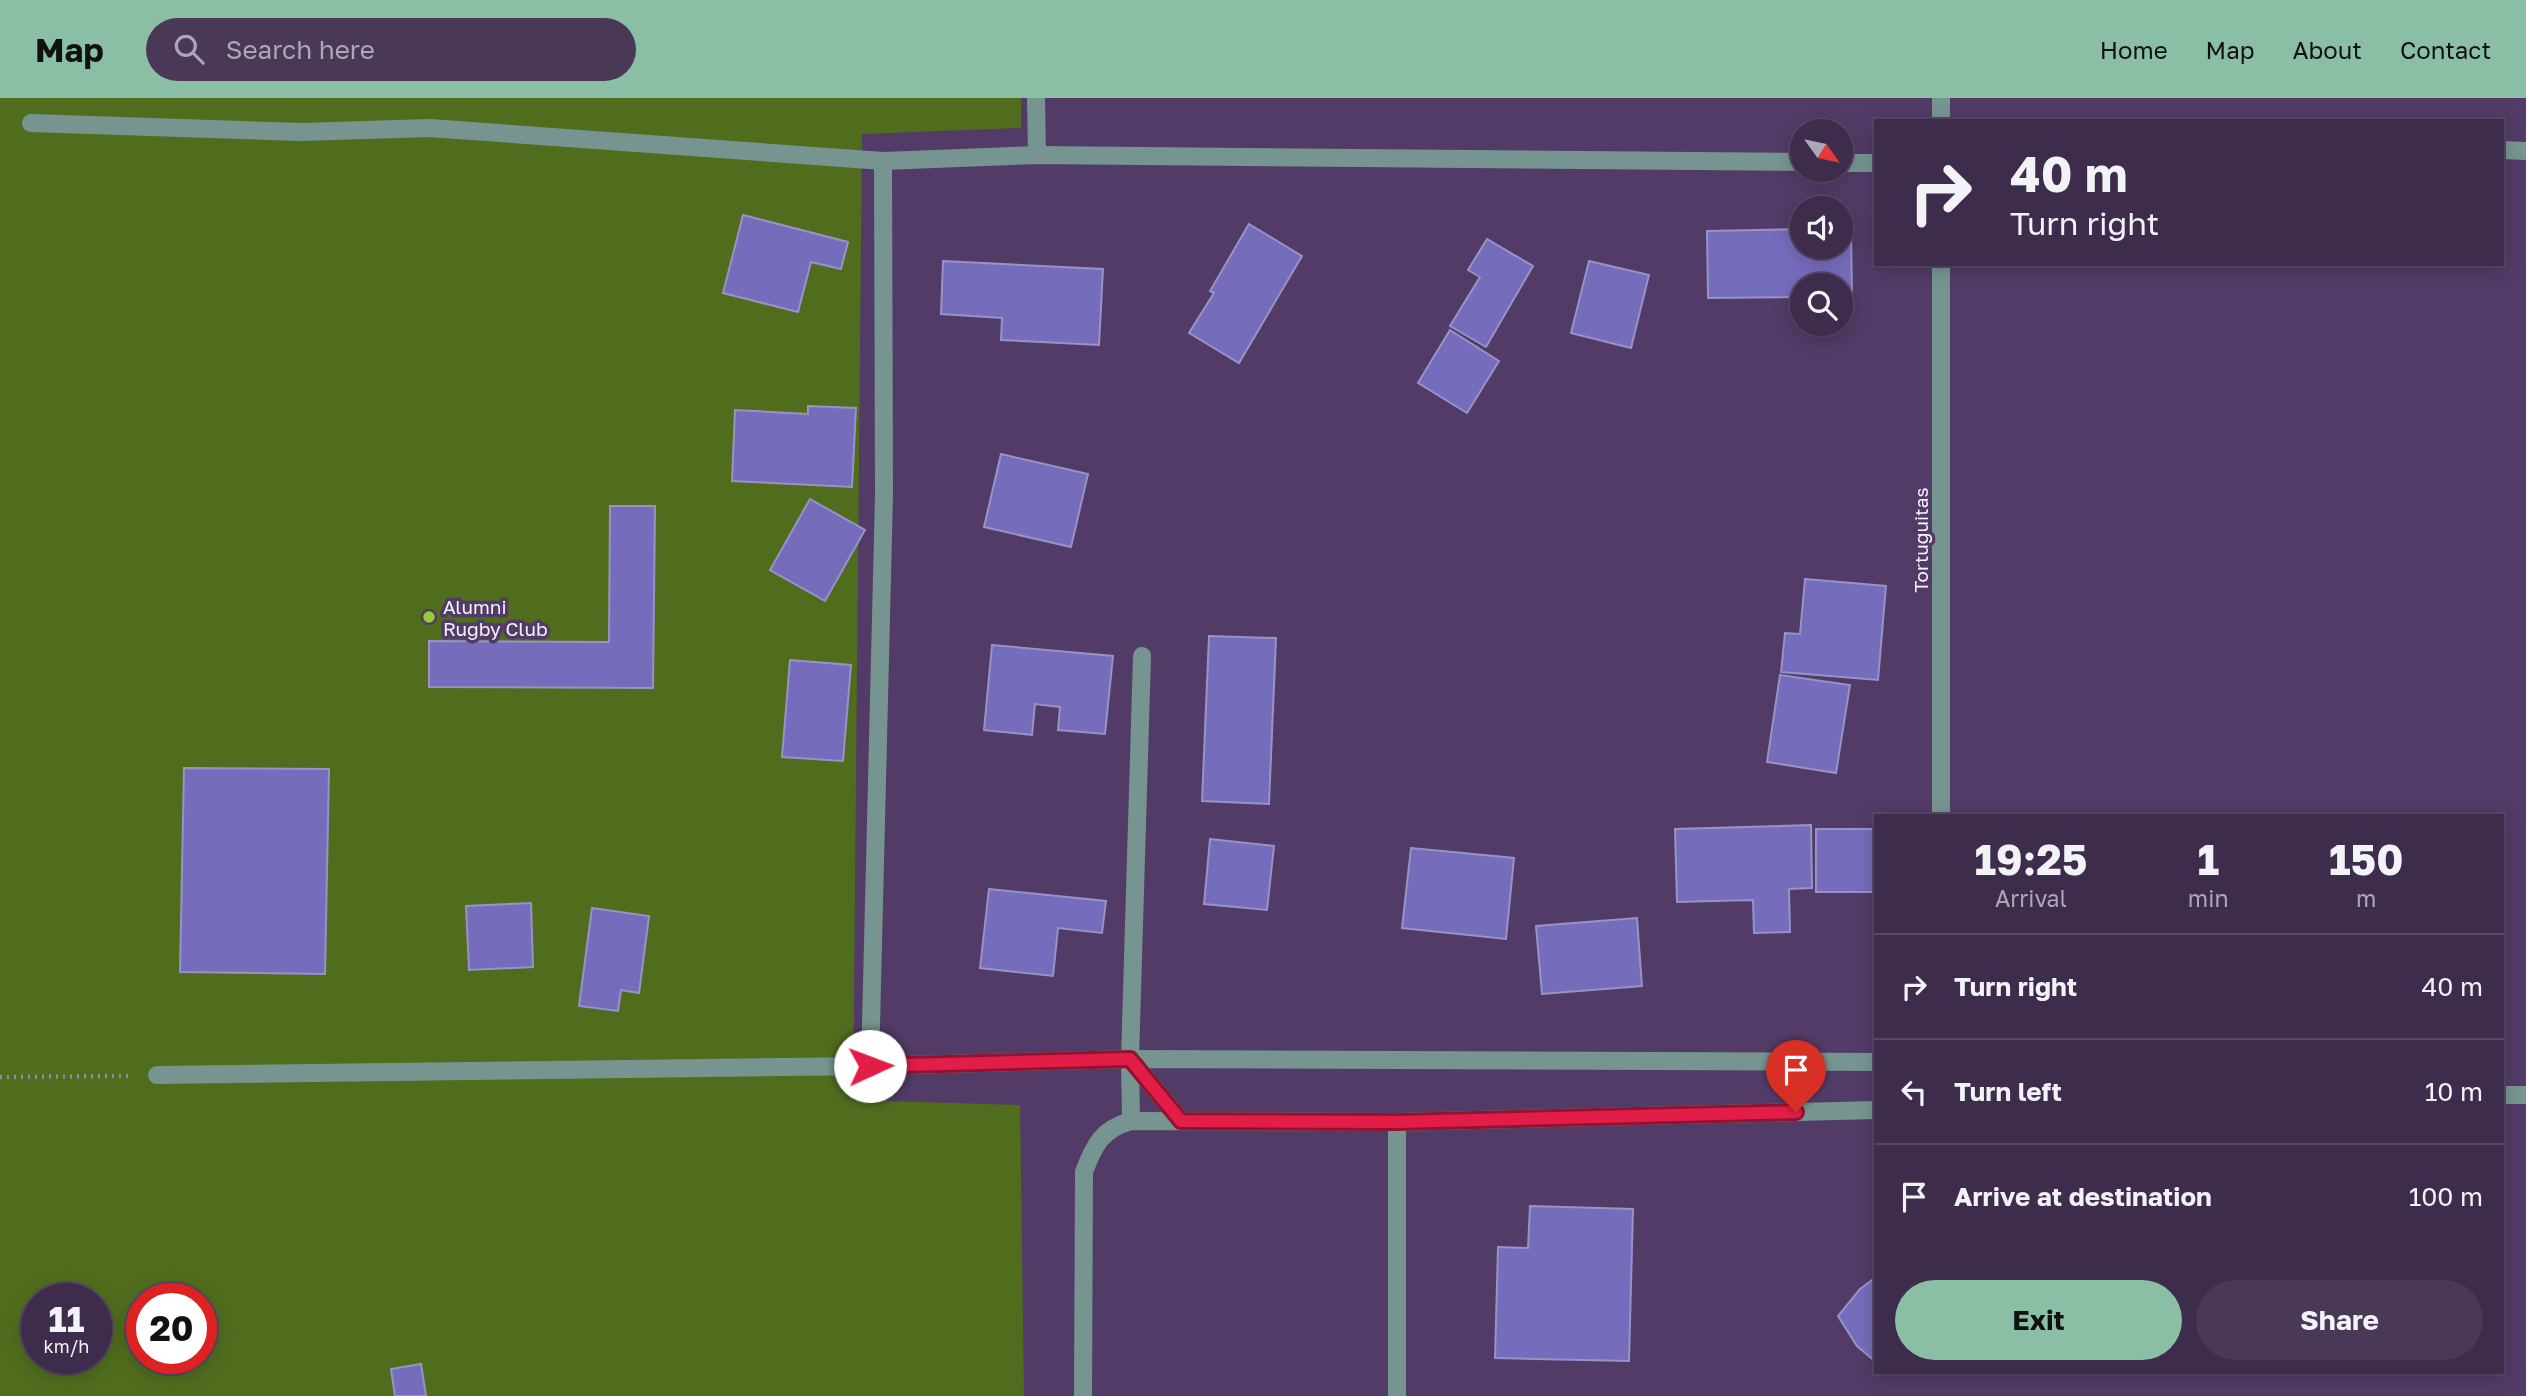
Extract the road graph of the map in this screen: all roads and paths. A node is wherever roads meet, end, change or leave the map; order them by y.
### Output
1 (1036, 98) edge
2 (1941, 98) edge
3 (1941, 119) edge
4 (31, 122) dead end
5 (2504, 150) edge
6 (2526, 151) edge
7 (1037, 155) junction
8 (883, 161) junction
9 (1790, 162) edge
10 (1853, 163) edge
11 (1874, 163) edge
12 (1941, 266) edge
13 (1142, 656) dead end
14 (1941, 814) edge
15 (1130, 1059) junction
16 (1874, 1062) edge
17 (870, 1066) junction
18 (157, 1075) joint
19 (0, 1077) edge
20 (2504, 1095) edge
21 (2526, 1095) edge
22 (1874, 1110) edge
23 (1131, 1121) junction
24 (1181, 1121) junction
25 (1397, 1122) junction
26 (1083, 1396) edge
27 (1397, 1396) edge

1 - 7 street
2 - 3 street
4 - 8 street
5 - 6 street
7 - 8 street
7 - 9 street
8 - 17 street
10 - 11 street
12 - 14 street, Tortuguitas
13 - 15 street
15 - 16 street
15 - 17 street
15 - 23 street
15 - 24 street
17 - 18 street
18 - 19 path
20 - 21 street
22 - 25 street
23 - 24 street
23 - 26 street
24 - 25 street
25 - 27 street

